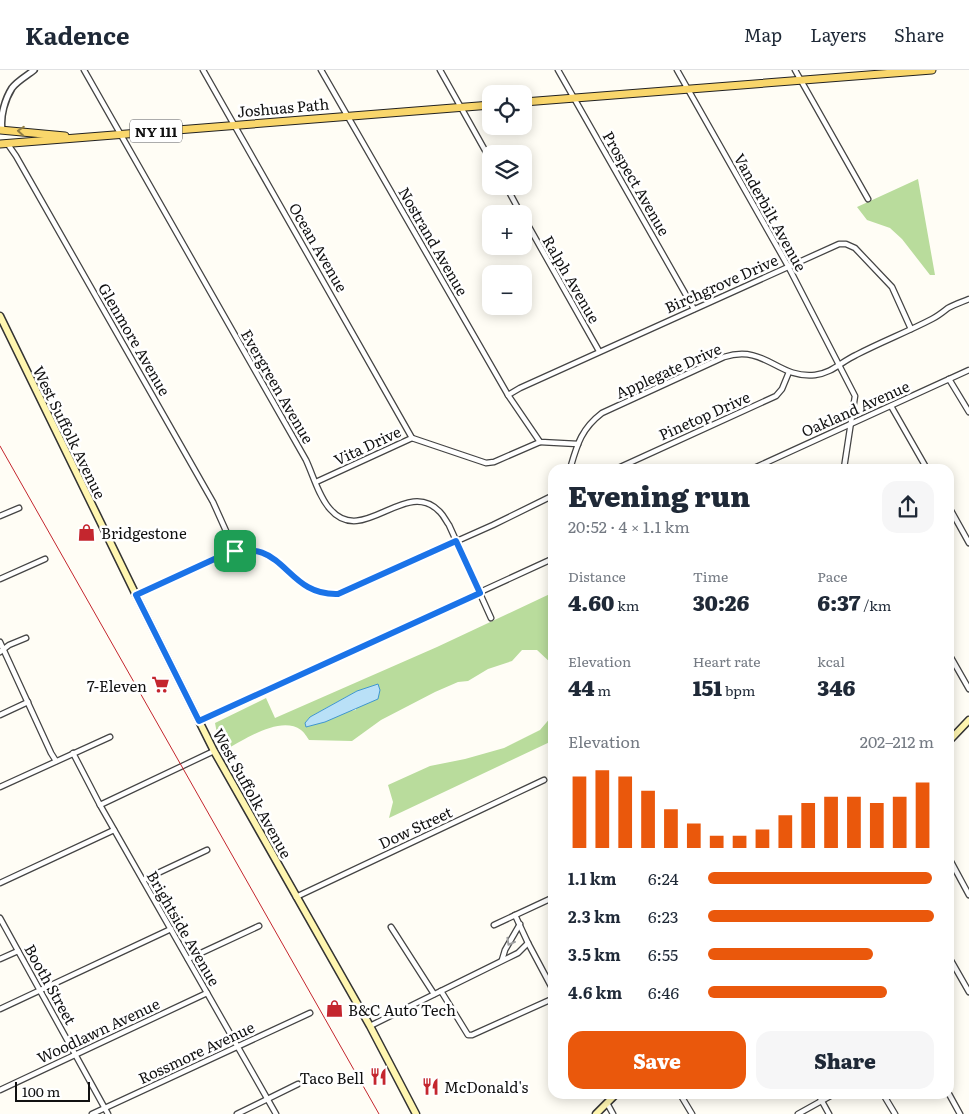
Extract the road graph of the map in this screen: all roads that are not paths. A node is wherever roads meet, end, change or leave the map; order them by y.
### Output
1 (34, 70) edge
2 (84, 70) edge
3 (203, 70) edge
4 (321, 70) edge
5 (440, 70) edge
6 (558, 70) edge
7 (677, 70) edge
8 (796, 70) edge
9 (932, 70) edge
10 (902, 71) edge
11 (914, 71) edge
12 (801, 79) junction
13 (688, 89) junction
14 (574, 98) junction
15 (532, 101) edge
16 (482, 106) edge
17 (461, 107) junction
18 (348, 116) junction
19 (234, 125) junction
20 (1, 132) edge
21 (120, 134) junction
22 (77, 137) junction
23 (4, 143) edge
24 (482, 145) edge
25 (868, 199) dead end
26 (532, 232) edge
27 (788, 266) junction
28 (969, 299) edge
29 (694, 309) junction
30 (0, 316) edge
31 (911, 329) junction
32 (599, 351) junction
33 (840, 365) junction
34 (969, 370) edge
35 (789, 372) junction
36 (949, 379) junction
37 (508, 395) junction
38 (891, 406) junction
39 (969, 412) edge
40 (852, 423) junction
41 (412, 438) junction
42 (540, 442) junction
43 (578, 444) junction
44 (572, 464) edge
45 (627, 464) edge
46 (763, 464) edge
47 (846, 464) edge
48 (924, 464) edge
49 (316, 482) junction
50 (548, 498) edge
51 (19, 508) dead end
52 (0, 516) edge
53 (954, 516) edge
54 (456, 541) junction
55 (969, 543) edge
56 (235, 551) junction
57 (45, 558) dead end
58 (548, 561) edge
59 (0, 579) edge
60 (480, 593) junction
61 (136, 595) junction
62 (491, 618) dead end
63 (26, 638) dead end
64 (0, 642) edge
65 (2, 651) edge
66 (954, 663) edge
67 (969, 689) edge
68 (28, 702) junction
69 (0, 715) edge
70 (969, 720) edge
71 (199, 721) junction
72 (954, 736) edge
73 (110, 737) dead end
74 (214, 751) junction
75 (74, 753) junction
76 (56, 761) junction
77 (544, 780) dead end
78 (0, 787) edge
79 (100, 805) junction
80 (114, 830) junction
81 (207, 850) dead end
82 (954, 867) edge
83 (142, 880) junction
84 (0, 883) edge
85 (969, 895) edge
86 (296, 897) junction
87 (548, 900) edge
88 (515, 915) junction
89 (0, 918) edge
90 (520, 924) junction
91 (494, 925) dead end
92 (259, 926) dead end
93 (391, 927) dead end
94 (170, 929) junction
95 (528, 942) junction
96 (18, 951) junction
97 (0, 959) edge
98 (188, 959) junction
99 (502, 960) junction
100 (954, 966) edge
101 (548, 980) edge
102 (40, 990) junction
103 (441, 991) junction
104 (969, 992) edge
105 (207, 993) junction
106 (434, 994) junction
107 (548, 1001) edge
108 (0, 1009) edge
109 (310, 1013) dead end
110 (370, 1026) junction
111 (237, 1046) junction
112 (75, 1055) junction
113 (298, 1084) dead end
114 (0, 1090) edge
115 (611, 1099) edge
116 (683, 1099) edge
117 (825, 1099) edge
118 (886, 1099) edge
119 (952, 1099) edge
120 (268, 1100) junction
121 (822, 1101) junction
122 (607, 1103) junction
123 (105, 1108) junction
124 (92, 1114) edge
125 (108, 1114) edge
126 (237, 1114) edge
127 (276, 1114) edge
128 (416, 1114) edge
129 (596, 1114) edge
130 (613, 1114) edge
131 (692, 1114) edge
132 (798, 1114) edge
133 (829, 1114) edge
134 (895, 1114) edge
135 (960, 1114) edge

1 - 20 street
2 - 21 street, Evergreen Avenue
3 - 19 street, Ocean Avenue
4 - 18 street, Nostrand Avenue
5 - 17 street
6 - 14 street, Prospect Avenue
7 - 13 street, Vanderbilt Avenue
8 - 12 street
9 - 11 main road
10 - 11 main road
10 - 12 main road
12 - 13 main road
12 - 25 street
13 - 14 main road
13 - 27 street, Vanderbilt Avenue
14 - 15 main road
14 - 29 street, Prospect Avenue
16 - 17 main road, Joshuas Path / NY 111
17 - 18 main road, Joshuas Path / NY 111
17 - 24 street
18 - 19 main road, Joshuas Path / NY 111
18 - 37 street, Nostrand Avenue
19 - 21 main road, Joshuas Path / NY 111
19 - 41 street, Ocean Avenue
22 -> 20 main road, Joshuas Path / NY 111
21 - 22 main road, Joshuas Path / NY 111
21 - 49 street, Evergreen Avenue
22 - 23 main road, Joshuas Path / NY 111
23 - 56 street, Glenmore Avenue
26 - 32 street, Ralph Avenue
27 - 29 street, Birchgrove Drive
27 - 31 street, Birchgrove Drive
27 - 33 street, Vanderbilt Avenue
28 - 31 street, Applegate Drive
29 - 32 street, Birchgrove Drive
30 - 61 main road, West Suffolk Avenue
31 - 33 street, Applegate Drive
32 - 37 street, Birchgrove Drive
33 - 35 street, Applegate Drive
33 - 40 street, Vanderbilt Avenue
34 - 36 street, Oakland Avenue
35 - 43 street, Applegate Drive
35 - 45 street, Pinetop Drive
36 - 38 street, Oakland Avenue
36 - 39 street
37 - 42 street, Nostrand Avenue
38 - 40 street, Oakland Avenue
38 - 48 street
40 - 46 street, Oakland Avenue
40 - 47 street, Vanderbilt Avenue
41 - 42 street, Vita Drive
41 - 49 street, Vita Drive
42 - 43 street
43 - 44 street, Applegate Drive
49 - 54 street, Evergreen Avenue
50 - 54 street
51 - 52 street
53 - 55 street
54 - 56 street
54 - 60 street, Evergreen Avenue
56 - 61 street
57 - 59 street
58 - 60 street
60 - 62 street, Evergreen Avenue
60 - 71 street
61 - 71 main road, West Suffolk Avenue
63 - 65 street
64 - 65 street
65 - 68 street
66 - 67 street
68 - 69 street
68 - 76 street
70 - 72 main road
71 - 74 main road, West Suffolk Avenue
73 - 75 street
74 - 79 street
74 - 86 main road, West Suffolk Avenue
75 - 76 street
75 - 79 street, Brightside Avenue
76 - 78 street
77 - 86 street, Dow Street
79 - 80 street, Brightside Avenue
80 - 83 street, Brightside Avenue
80 - 84 street
81 - 83 street
82 - 85 street
83 - 94 street, Brightside Avenue
86 - 110 main road, West Suffolk Avenue
87 - 88 street
88 - 90 street
88 - 91 street
89 - 96 street, Booth Street
90 - 95 street
90 -> 99 street
92 - 98 street
93 - 106 street
94 - 98 street, Brightside Avenue
94 - 102 street
95 - 99 street
95 - 101 street
96 - 97 street
96 - 102 street, Booth Street
98 - 105 street, Brightside Avenue
99 - 103 street
100 - 104 street
102 - 108 street
102 - 112 street, Booth Street
103 - 106 street
103 - 107 street
105 - 111 street, Brightside Avenue
105 - 112 street, Woodlawn Avenue
106 - 110 street
109 - 111 street, Rossmore Avenue
110 - 128 main road, West Suffolk Avenue
111 - 120 street, Brightside Avenue
111 - 123 street, Rossmore Avenue
112 - 114 street, Woodlawn Avenue
112 - 123 street, Booth Street
113 - 120 street
115 - 122 main road
116 - 131 street
117 - 121 street
118 - 134 street
119 - 135 street
120 - 126 street
120 - 127 street, Brightside Avenue
121 - 132 street
121 - 133 street
122 - 129 main road
122 - 130 street
123 - 124 street, Rossmore Avenue
123 - 125 street, Booth Street

